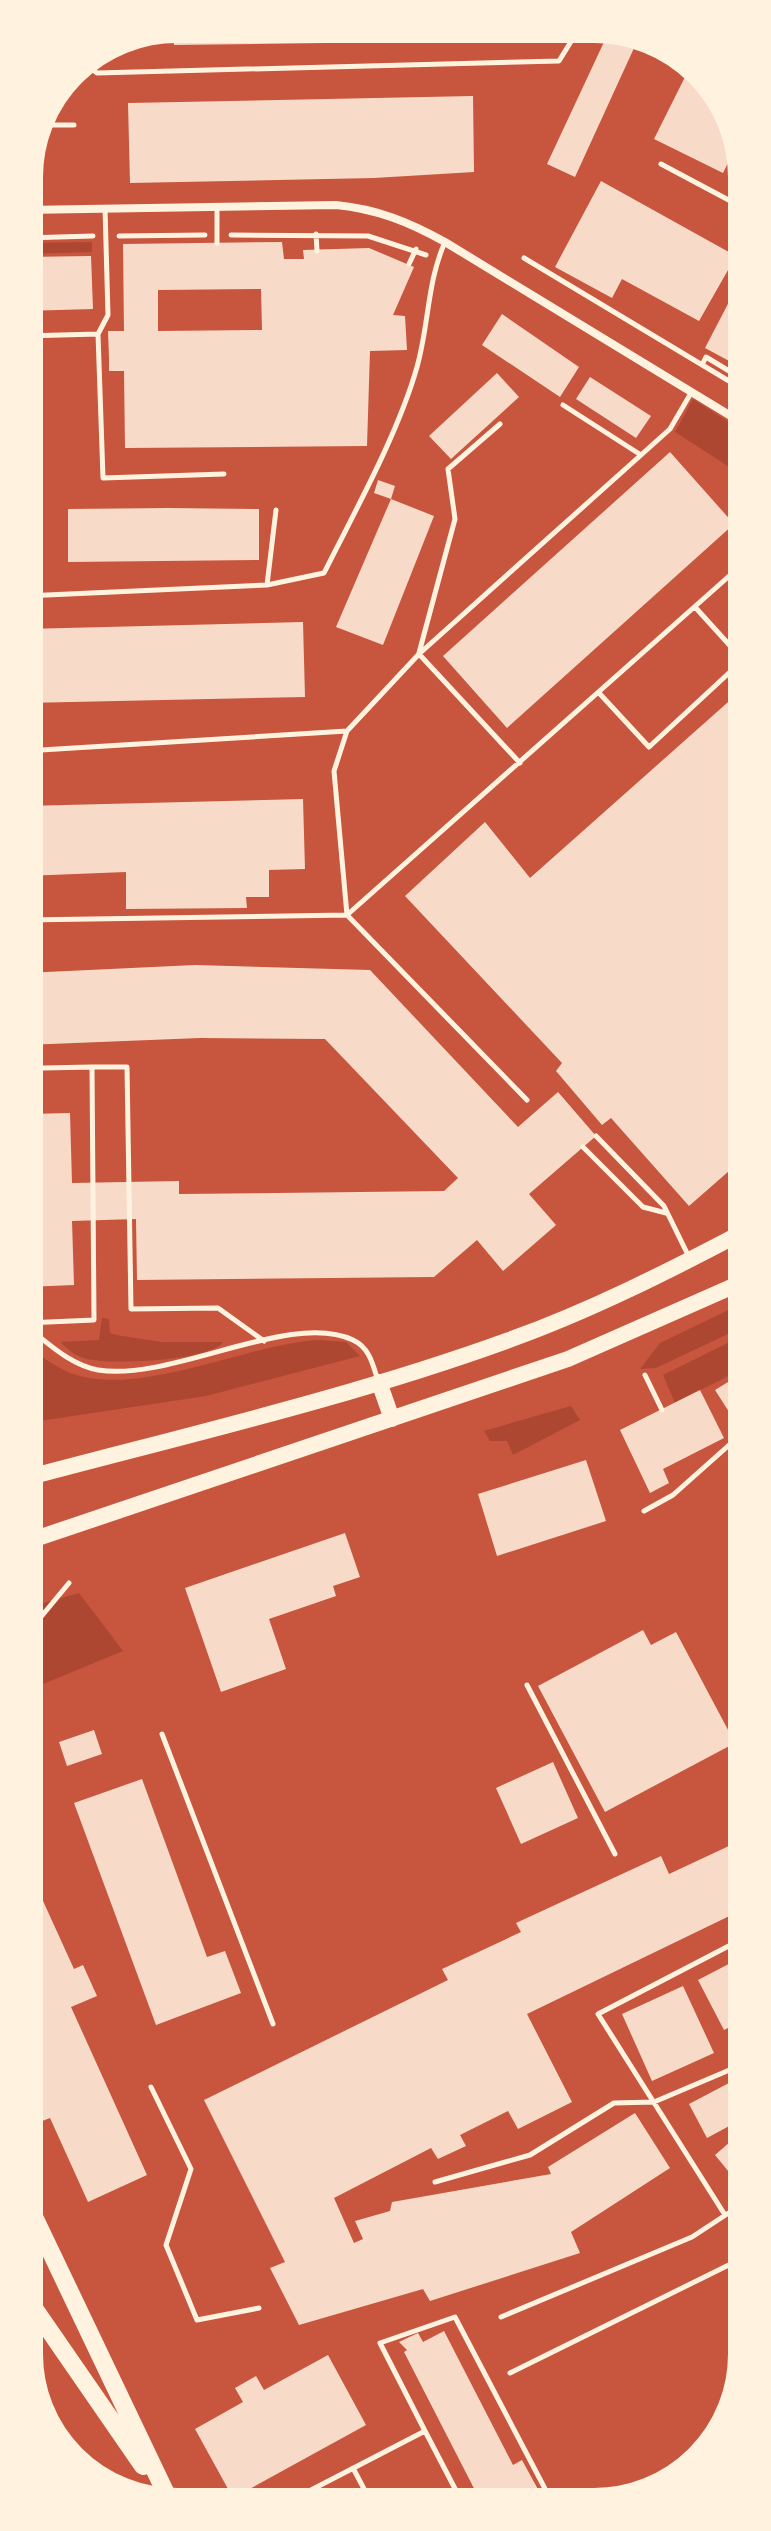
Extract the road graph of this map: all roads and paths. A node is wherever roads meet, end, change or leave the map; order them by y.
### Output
1 (573, 38) edge
2 (91, 69) edge
3 (49, 125) edge
4 (74, 125) dead end
5 (661, 164) dead end
6 (733, 202) edge
7 (217, 206) junction
8 (105, 208) junction
9 (38, 210) edge
10 (316, 234) dead end
11 (445, 242) junction
12 (217, 243) dead end
13 (416, 249) dead end
14 (317, 251) dead end
15 (524, 258) dead end
16 (409, 264) dead end
17 (98, 334) junction
18 (38, 336) edge
19 (702, 365) junction
20 (733, 373) edge
21 (733, 383) edge
22 (691, 392) junction
23 (563, 405) dead end
24 (733, 417) edge
25 (500, 424) dead end
26 (641, 455) junction
27 (224, 474) dead end
28 (276, 510) dead end
29 (733, 573) edge
30 (267, 585) junction
31 (38, 596) edge
32 (695, 607) junction
33 (733, 649) edge
34 (419, 654) junction
35 (733, 669) edge
36 (600, 694) junction
37 (347, 731) junction
38 (38, 750) edge
39 (520, 763) junction
40 (347, 915) junction
41 (38, 920) edge
42 (92, 1067) junction
43 (43, 1068) dead end
44 (527, 1100) dead end
45 (596, 1136) dead end
46 (583, 1147) dead end
47 (667, 1213) junction
48 (733, 1237) edge
49 (690, 1260) junction
50 (733, 1286) edge
51 (38, 1323) edge
52 (38, 1334) edge
53 (264, 1341) junction
54 (645, 1375) dead end
55 (379, 1382) junction
56 (662, 1410) dead end
57 (392, 1419) junction
58 (733, 1442) edge
59 (38, 1475) edge
60 (644, 1511) dead end
61 (38, 1538) edge
62 (69, 1583) dead end
63 (38, 1620) edge
64 (527, 1685) dead end
65 (162, 1734) dead end
66 (615, 1854) dead end
67 (733, 1944) edge
68 (273, 2024) dead end
69 (733, 2069) edge
70 (151, 2087) dead end
71 (654, 2102) junction
72 (435, 2182) dead end
73 (733, 2210) edge
74 (725, 2215) junction
75 (38, 2225) edge
76 (733, 2263) edge
77 (259, 2308) dead end
78 (38, 2314) edge
79 (501, 2317) dead end
80 (510, 2373) dead end
81 (425, 2431) junction
82 (353, 2468) junction
83 (162, 2491) edge
84 (165, 2492) edge
85 (306, 2493) edge
86 (366, 2493) edge
87 (457, 2493) edge
88 (547, 2493) edge

1 - 2 lane
3 - 4 lane
5 - 6 lane
7 - 8 street
7 - 11 street
7 - 12 lane
8 - 9 street
8 - 17 lane
10 - 14 path
11 - 22 street
11 - 30 lane
13 - 16 path
15 - 19 path
17 - 18 lane
17 - 27 lane
19 - 20 path
19 - 21 path
22 - 24 street
22 - 26 lane
23 - 26 lane
25 - 34 lane
26 - 34 lane
28 - 30 lane
29 - 32 lane
30 - 31 lane
32 - 33 lane
32 - 36 lane
34 - 37 lane
34 - 39 lane
35 - 36 lane
36 - 39 lane
37 - 38 lane
37 - 40 lane
39 - 40 lane
40 - 41 lane
40 - 44 lane
42 - 43 lane
42 - 51 lane
42 - 53 lane
45 - 47 lane
46 - 47 lane
47 - 49 lane
48 - 49 main road
49 - 55 main road
50 - 57 main road
52 - 53 lane
53 - 55 lane
54 - 56 path
55 - 57 main road
55 - 59 main road
57 - 61 main road
58 - 60 lane
62 - 63 path
64 - 66 lane
65 - 68 lane
67 - 71 lane
69 - 71 lane
70 - 77 lane
71 - 72 lane
71 - 74 lane
73 - 74 lane
74 - 79 lane
75 - 84 main road
76 - 80 lane
78 - 83 main road
81 - 82 lane
81 - 87 lane
81 - 88 lane
82 - 85 lane
82 - 86 lane

